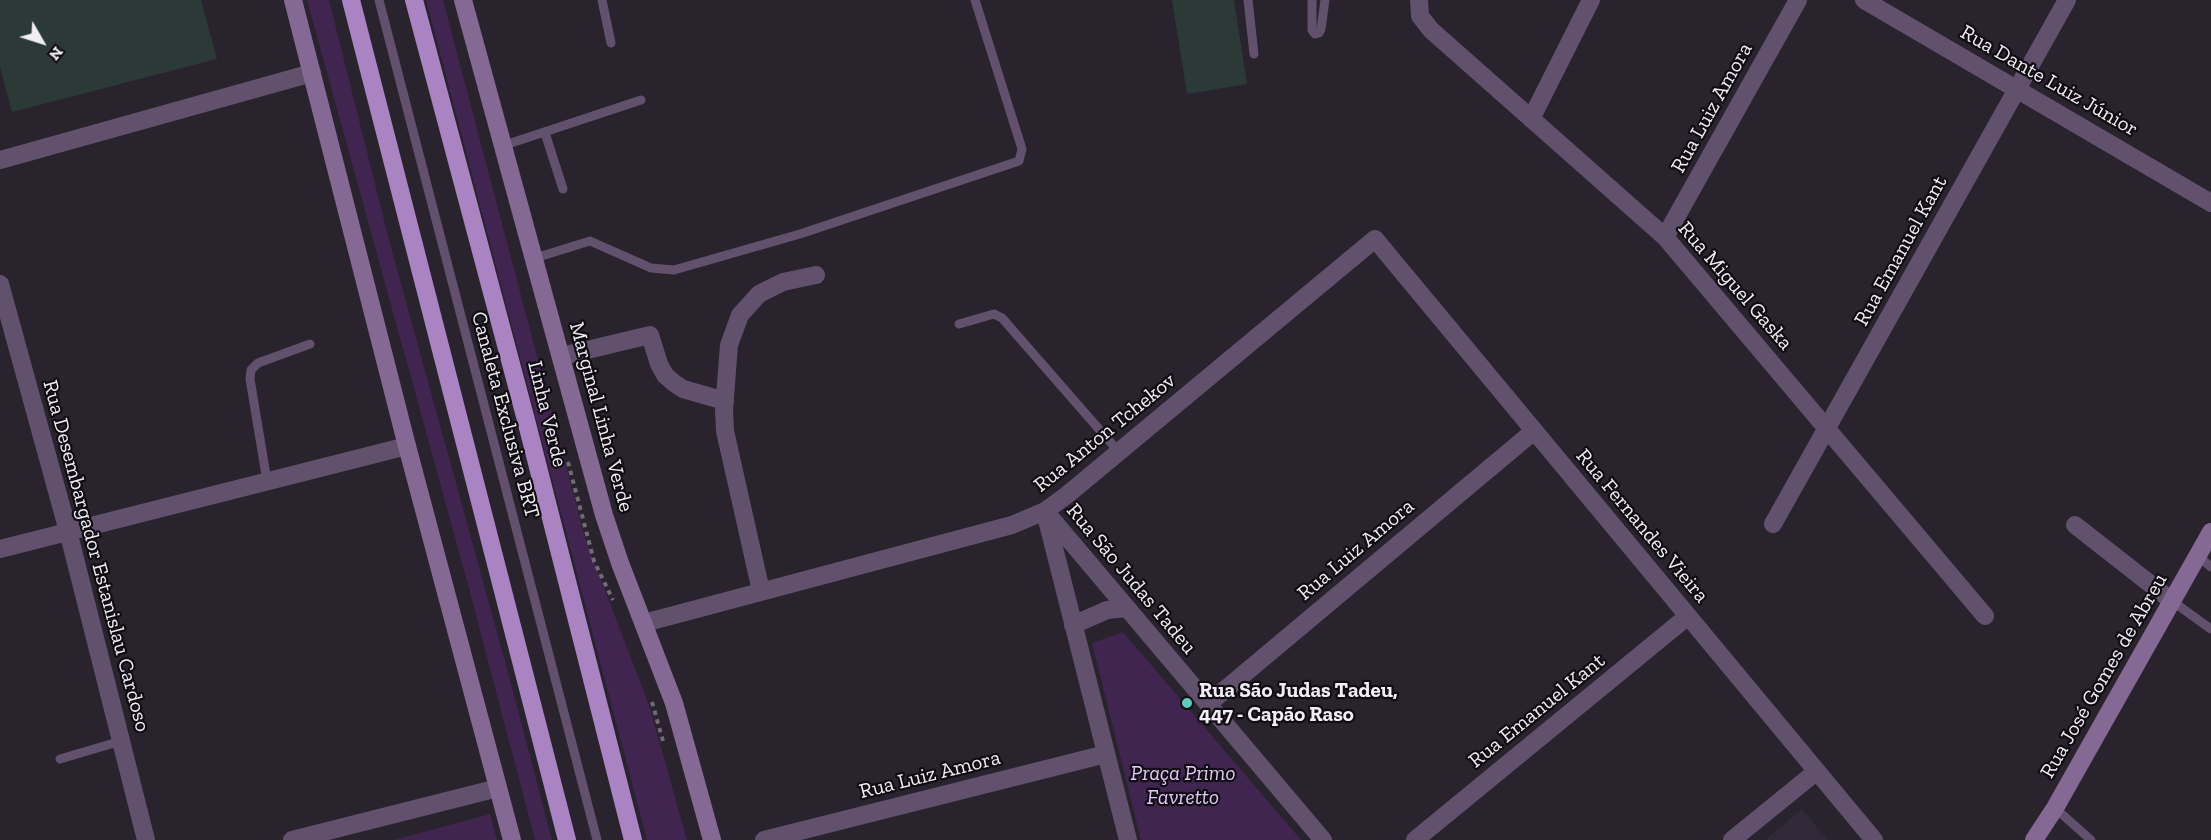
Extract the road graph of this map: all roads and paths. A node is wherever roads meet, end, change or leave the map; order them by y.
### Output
1 (293, 0) edge
2 (351, 0) edge
3 (379, 0) edge
4 (414, 0) edge
5 (463, 0) edge
6 (602, 0) edge
7 (975, 0) edge
8 (1248, 0) edge
9 (1312, 0) edge
10 (1325, 0) edge
11 (1591, 0) edge
12 (1798, 0) edge
13 (1864, 0) edge
14 (2067, 0) edge
15 (1420, 8) edge
16 (611, 43) dead end
17 (1254, 54) dead end
18 (312, 73) junction
19 (2017, 89) junction
20 (641, 100) dead end
21 (1531, 119) junction
22 (545, 133) junction
23 (502, 146) junction
24 (0, 160) edge
25 (563, 189) dead end
26 (2211, 203) edge
27 (1665, 237) junction
28 (1375, 239) joint
29 (535, 258) junction
30 (816, 275) dead end
31 (0, 284) edge
32 (959, 324) dead end
33 (309, 344) dead end
34 (562, 356) junction
35 (725, 401) junction
36 (1827, 428) junction
37 (1534, 431) junction
38 (407, 446) junction
39 (1119, 452) junction
40 (267, 481) junction
41 (1044, 511) junction
42 (1773, 524) dead end
43 (2075, 525) dead end
44 (68, 531) junction
45 (2211, 532) edge
46 (0, 549) edge
47 (2204, 561) edge
48 (761, 591) junction
49 (2172, 601) junction
50 (1127, 608) junction
51 (1688, 616) junction
52 (1985, 616) dead end
53 (644, 623) junction
54 (1073, 625) junction
55 (2211, 629) edge
56 (1208, 704) junction
57 (121, 741) junction
58 (1106, 754) junction
59 (60, 759) dead end
60 (1816, 771) junction
61 (498, 788) junction
62 (2055, 808) junction
63 (146, 840) edge
64 (292, 840) edge
65 (512, 840) edge
66 (567, 840) edge
67 (597, 840) edge
68 (633, 840) edge
69 (712, 840) edge
70 (764, 840) edge
71 (1128, 840) edge
72 (1323, 840) edge
73 (1415, 840) edge
74 (1732, 840) edge
75 (1874, 840) edge
76 (2034, 840) edge
77 (2091, 840) edge

1 - 18 main road
2 - 66 highway
3 - 67 lane, Canaleta Exclusiva BRT
4 - 68 highway, Linha Verde
5 - 23 main road, Marginal Linha Verde
6 - 16 lane
7 - 29 lane
8 - 17 lane
9 - 10 lane
11 - 21 street
12 - 27 street, Rua Luiz Amora
13 - 19 street, Rua Dante Luiz Júnior
14 - 19 street, Rua Emanuel Kant
15 - 21 street, Rua Miguel Gaska
18 - 24 street
18 - 38 main road
19 - 26 street, Rua Dante Luiz Júnior
19 - 36 street, Rua Emanuel Kant
20 - 22 lane
21 - 27 street, Rua Miguel Gaska
22 - 23 lane
22 - 25 lane
23 - 29 main road, Marginal Linha Verde
27 - 36 street, Rua Miguel Gaska
28 - 37 street, Rua Fernandes Vieira
28 - 39 street, Rua Anton Tchekov
29 - 34 main road, Marginal Linha Verde
30 - 35 street
31 - 44 street, Rua Desembargador Estanislau Cardoso
32 - 39 lane
33 - 40 lane
34 - 35 street
34 - 53 main road, Marginal Linha Verde
35 - 48 street
36 - 42 street, Rua Emanuel Kant
36 - 52 street, Rua Miguel Gaska
37 - 51 street, Rua Fernandes Vieira
37 - 56 street, Rua Luiz Amora
38 - 40 street
38 - 61 main road
39 - 41 street, Rua Anton Tchekov
40 - 44 street
41 - 48 street, Rua Anton Tchekov
41 - 50 street, Rua São Judas Tadeu
41 - 54 street
43 - 49 street
44 - 46 street
44 - 57 street, Rua Desembargador Estanislau Cardoso
45 - 47 main road, Rua José Gomes de Abreu
47 - 49 main road, Rua José Gomes de Abreu
48 - 53 street, Rua Anton Tchekov
49 - 55 lane
49 - 62 main road, Rua José Gomes de Abreu
50 - 54 street
50 - 56 street, Rua São Judas Tadeu
51 - 60 street, Rua Fernandes Vieira
51 - 73 street, Rua Emanuel Kant
53 - 69 main road, Marginal Linha Verde
54 - 58 street
56 - 72 street, Rua São Judas Tadeu
57 - 59 lane
57 - 63 street, Rua Desembargador Estanislau Cardoso
58 - 70 street, Rua Luiz Amora
58 - 71 street
60 - 74 street
60 - 75 street, Rua Fernandes Vieira
61 - 64 street
61 - 65 main road
62 - 76 main road, Rua José Gomes de Abreu
62 - 77 lane

